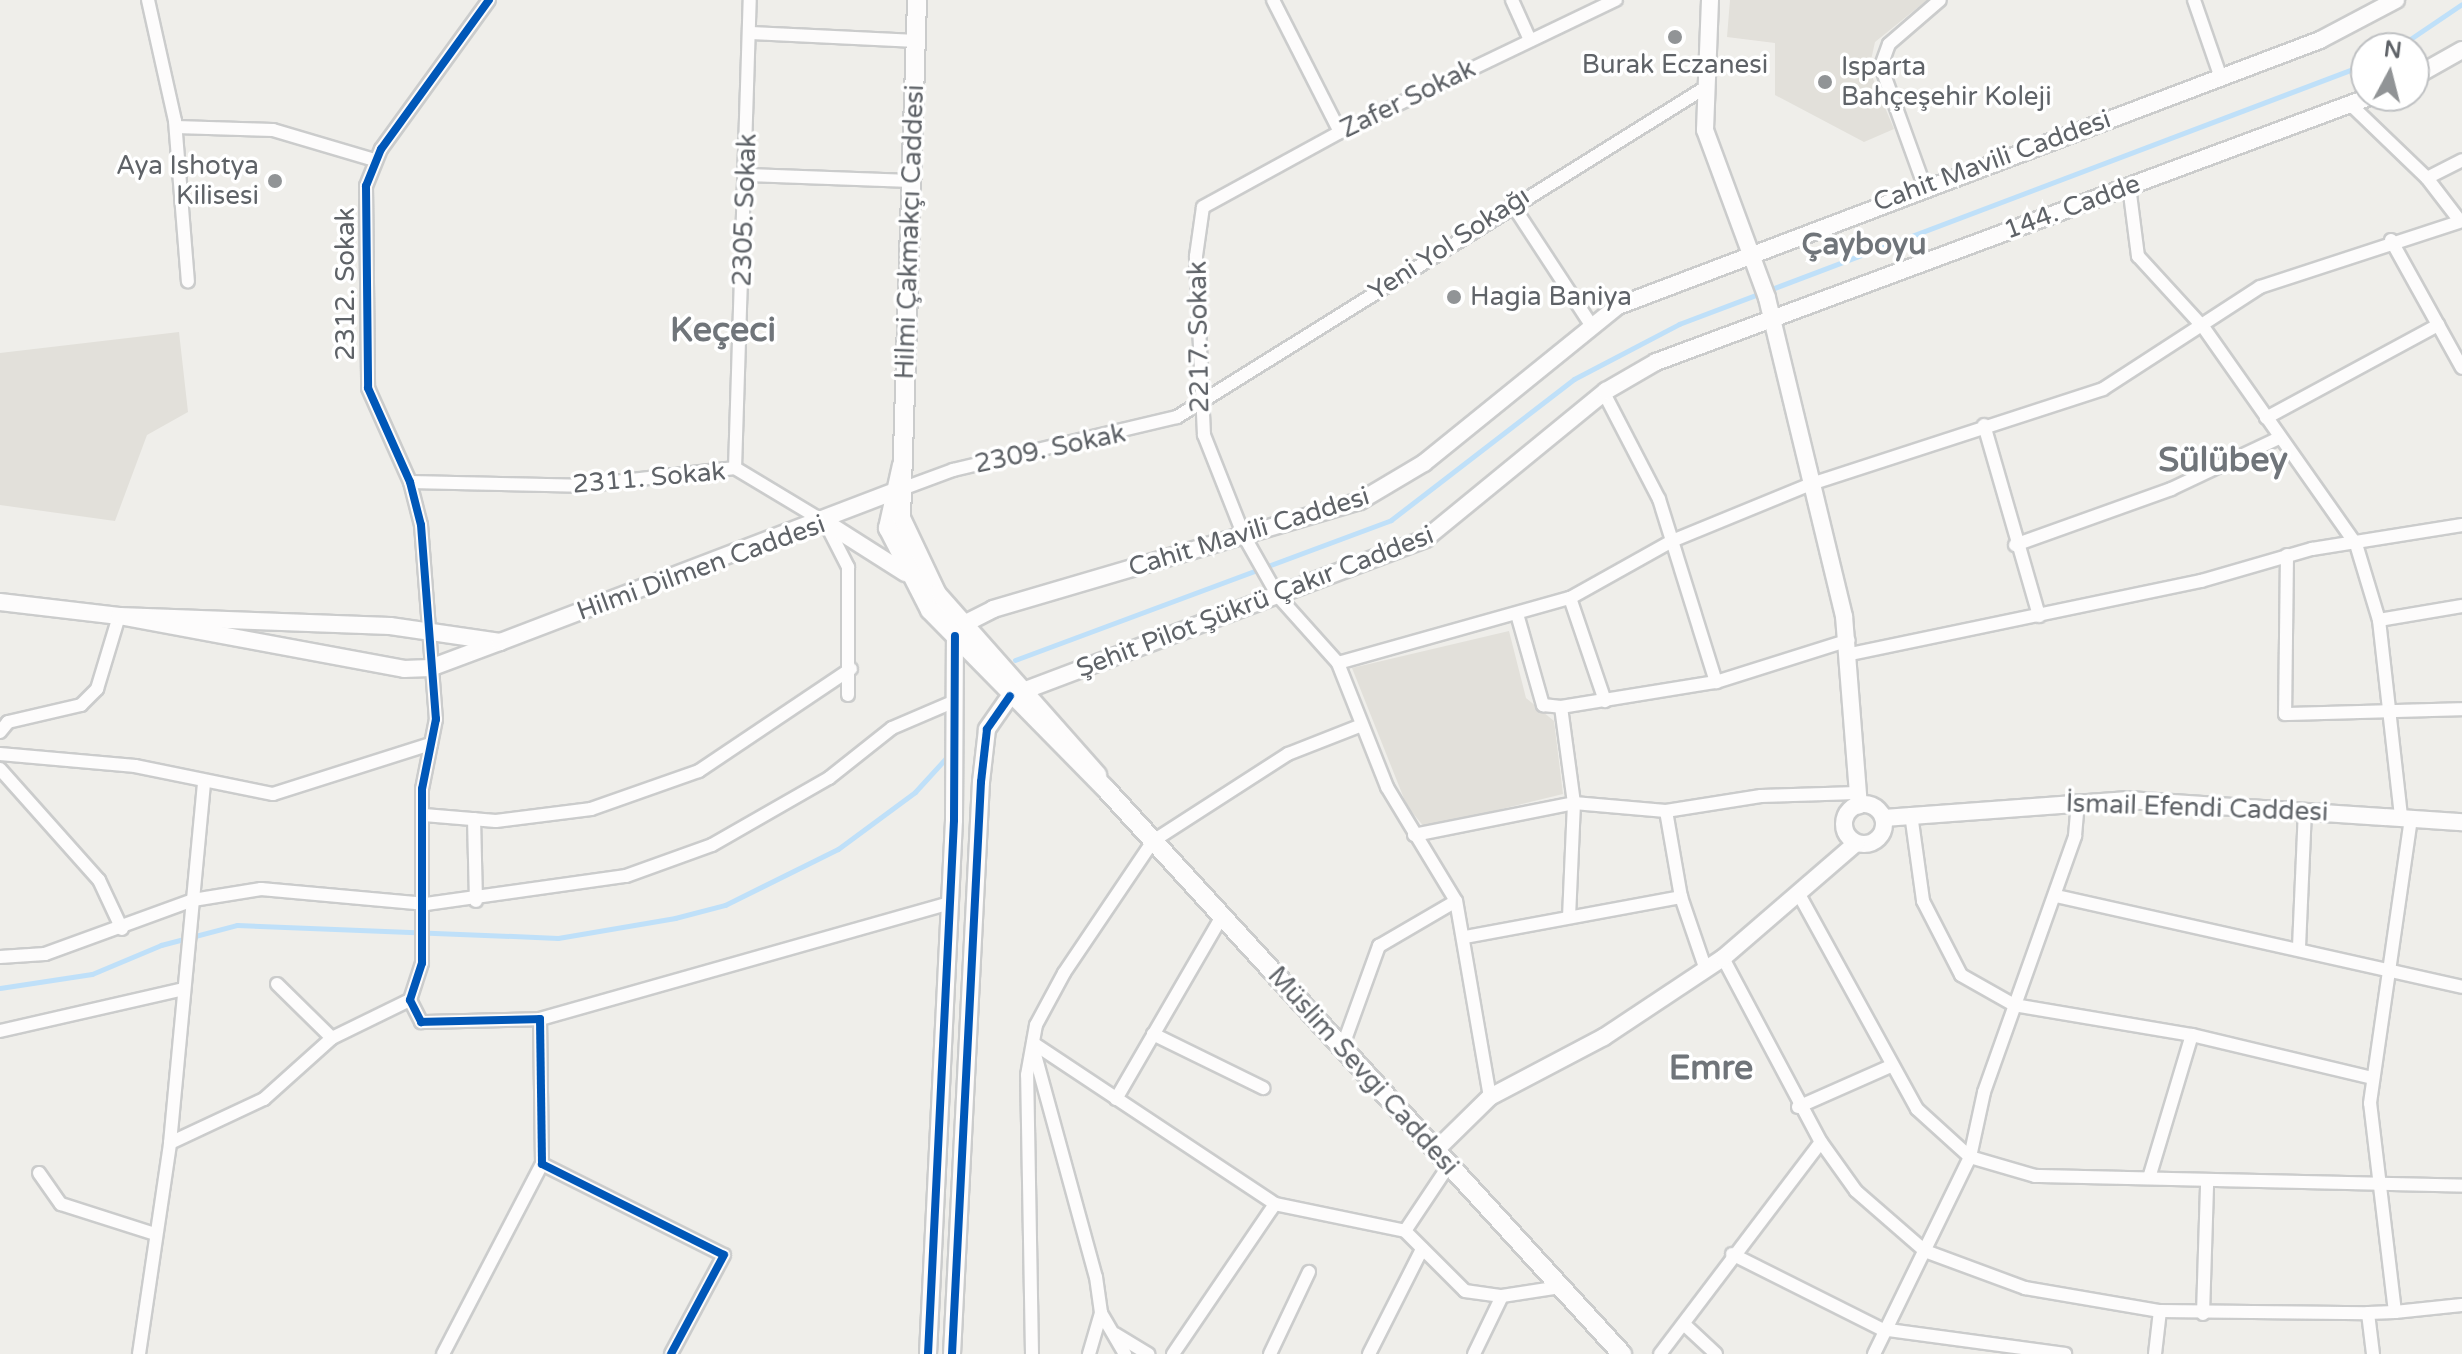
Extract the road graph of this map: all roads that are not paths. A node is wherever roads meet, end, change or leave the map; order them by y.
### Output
1 (148, 0) edge
2 (489, 0) edge
3 (750, 0) edge
4 (917, 0) edge
5 (1273, 0) edge
6 (1512, 0) edge
7 (1616, 0) edge
8 (1710, 0) edge
9 (1940, 0) edge
10 (2194, 0) edge
11 (2396, 0) edge
12 (752, 33) junction
13 (1530, 40) junction
14 (916, 41) junction
15 (2462, 50) edge
16 (2430, 68) edge
17 (2221, 78) junction
18 (1703, 89) junction
19 (2350, 104) edge
20 (2358, 112) edge
21 (176, 127) junction
22 (1340, 132) junction
23 (374, 160) junction
24 (2462, 160) edge
25 (747, 175) junction
26 (2427, 178) junction
27 (912, 181) junction
28 (1924, 185) junction
29 (2129, 186) junction
30 (1512, 204) junction
31 (1203, 207) joint
32 (2461, 221) edge
33 (2391, 240) junction
34 (1753, 258) junction
35 (188, 281) dead end
36 (1772, 318) junction
37 (1590, 323) junction
38 (2438, 325) junction
39 (2204, 328) junction
40 (2462, 368) edge
41 (1604, 393) junction
42 (1199, 404) junction
43 (2266, 418) junction
44 (1984, 425) junction
45 (2279, 438) junction
46 (902, 465) joint
47 (735, 468) junction
48 (410, 482) junction
49 (1811, 484) junction
50 (895, 493) junction
51 (825, 522) junction
52 (2462, 525) edge
53 (1244, 536) junction
54 (1672, 541) junction
55 (2356, 544) junction
56 (2015, 545) junction
57 (2287, 555) junction
58 (905, 573) junction
59 (1275, 591) junction
60 (1570, 598) junction
61 (0, 602) edge
62 (2462, 606) edge
63 (1517, 614) junction
64 (119, 616) junction
65 (2039, 616) junction
66 (2379, 620) junction
67 (960, 630) junction
68 (427, 631) junction
69 (500, 642) junction
70 (1850, 647) junction
71 (1338, 663) junction
72 (430, 668) junction
73 (851, 669) junction
74 (1716, 682) junction
75 (1018, 693) junction
76 (848, 695) dead end
77 (1605, 701) junction
78 (953, 702) junction
79 (1561, 707) junction
80 (2462, 709) edge
81 (2394, 713) junction
82 (1362, 725) junction
83 (0, 732) edge
84 (431, 744) junction
85 (0, 754) edge
86 (0, 769) edge
87 (204, 784) junction
88 (1858, 799) junction
89 (2078, 801) junction
90 (1574, 803) junction
91 (2305, 810) junction
92 (1666, 811) junction
93 (1911, 814) junction
94 (424, 815) junction
95 (2406, 817) junction
96 (1884, 818) junction
97 (474, 819) junction
98 (2462, 822) edge
99 (1414, 835) junction
100 (1153, 841) junction
101 (1856, 843) junction
102 (2056, 896) junction
103 (1681, 897) junction
104 (1801, 898) junction
105 (193, 900) junction
106 (476, 901) junction
107 (1456, 901) junction
108 (951, 903) junction
109 (426, 904) junction
110 (1222, 916) junction
111 (1569, 917) junction
112 (122, 929) junction
113 (1465, 937) junction
114 (2299, 947) junction
115 (0, 957) edge
116 (1723, 958) junction
117 (1706, 970) junction
118 (2392, 973) junction
119 (277, 984) dead end
120 (2462, 987) edge
121 (183, 989) junction
122 (410, 1000) junction
123 (2014, 1005) junction
124 (540, 1019) junction
125 (0, 1031) edge
126 (1153, 1034) junction
127 (2192, 1035) junction
128 (332, 1038) junction
129 (1033, 1044) junction
130 (1342, 1048) junction
131 (1891, 1066) junction
132 (2373, 1078) junction
133 (1263, 1088) dead end
134 (1490, 1097) junction
135 (1116, 1099) junction
136 (1798, 1107) junction
137 (1821, 1142) junction
138 (170, 1143) junction
139 (1436, 1150) junction
140 (1970, 1157) junction
141 (542, 1164) junction
142 (1449, 1165) junction
143 (39, 1173) dead end
144 (2149, 1178) junction
145 (2207, 1184) junction
146 (2462, 1186) edge
147 (2384, 1189) junction
148 (1275, 1204) junction
149 (1405, 1231) junction
150 (155, 1234) junction
151 (1422, 1249) junction
152 (1925, 1251) junction
153 (1732, 1254) junction
154 (1309, 1272) dead end
155 (1560, 1287) junction
156 (1502, 1296) junction
157 (2462, 1305) edge
158 (2160, 1311) junction
159 (2395, 1312) junction
160 (1101, 1313) junction
161 (2368, 1313) junction
162 (2203, 1314) junction
163 (1686, 1326) junction
164 (1881, 1329) junction
165 (1112, 1332) junction
166 (139, 1354) edge
167 (443, 1354) edge
168 (671, 1354) edge
169 (928, 1354) edge
170 (952, 1354) edge
171 (1032, 1354) edge
172 (1089, 1354) edge
173 (1125, 1354) edge
174 (1148, 1354) edge
175 (1173, 1354) edge
176 (1270, 1354) edge
177 (1369, 1354) edge
178 (1474, 1354) edge
179 (1622, 1354) edge
180 (1660, 1354) edge
181 (1716, 1354) edge
182 (1874, 1354) edge
183 (2065, 1354) edge
184 (2155, 1354) edge
185 (2373, 1354) edge

1 - 21 street
2 - 23 street, 2312. Sokak
3 - 12 street, 2305. Sokak
4 - 14 main road, Hilmi Çakmakçı Caddesi
5 - 22 street
6 - 13 street
7 - 13 street, Zafer Sokak
8 - 18 street
9 - 28 street
10 - 17 street
11 - 17 street, Cahit Mavili Caddesi
12 - 14 street
12 - 25 street, 2305. Sokak
13 - 22 street, Zafer Sokak
14 - 27 main road, Hilmi Çakmakçı Caddesi
15 - 16 street
17 - 28 street, Cahit Mavili Caddesi
18 - 30 street, Yeni Yol Sokağı
18 - 34 street
19 - 29 street, 144. Cadde
20 - 26 street
21 - 23 street
21 - 35 street
22 - 31 street, Zafer Sokak
23 - 48 street, 2312. Sokak
24 - 26 street
25 - 27 street
25 - 47 street, 2305. Sokak
26 - 32 street
27 - 46 main road, Hilmi Çakmakçı Caddesi
28 - 34 street, Cahit Mavili Caddesi
29 - 36 street, 144. Cadde
29 - 39 street
30 - 37 street
30 - 42 street, Yeni Yol Sokağı
31 - 42 street, 2217. Sokak
32 - 33 street
33 - 38 street
33 - 39 street
34 - 36 street
34 - 37 street, Cahit Mavili Caddesi
36 - 41 street, Şehit Pilot Şükrü Çakır Caddesi
36 - 49 street
37 - 53 street, Cahit Mavili Caddesi
38 - 40 street
38 - 43 street
39 - 43 street
39 - 44 street
41 - 54 street
41 - 59 street, Şehit Pilot Şükrü Çakır Caddesi
42 - 50 street, 2309. Sokak
42 - 53 street, 2217. Sokak
43 - 45 street
44 - 49 street
44 - 56 street
45 - 55 street
45 - 56 street
46 - 50 main road, Müslim Sevgi Caddesi
47 - 48 street, 2311. Sokak
47 - 51 street, 2311. Sokak
48 - 68 street, 2312. Sokak
49 - 54 street
49 - 70 street
50 - 51 street, Hilmi Dilmen Caddesi
50 - 58 main road, Müslim Sevgi Caddesi
50 - 67 main road, Müslim Sevgi Caddesi
51 - 58 street
51 - 69 street, Hilmi Dilmen Caddesi
51 - 73 street
52 - 55 street
53 - 59 street, 2217. Sokak
53 - 67 street, Cahit Mavili Caddesi
54 - 60 street
54 - 74 street
55 - 57 street
55 - 66 street
56 - 65 street
57 - 65 street
57 - 81 street
58 - 67 main road, Müslim Sevgi Caddesi
59 - 71 street, 2217. Sokak
59 - 75 street, Şehit Pilot Şükrü Çakır Caddesi
60 - 63 street
60 - 77 street
61 - 64 street, Hilmi Dilmen Caddesi
62 - 66 street
63 - 71 street
63 - 79 street
64 - 68 street, Hilmi Dilmen Caddesi
64 - 72 street, Hilmi Dilmen Caddesi
64 - 83 street
65 - 70 street
66 - 81 street
67 - 75 main road, Müslim Sevgi Caddesi
67 - 78 street
68 - 69 street, Hilmi Dilmen Caddesi
68 - 72 street, 2312. Sokak
69 - 72 street, Hilmi Dilmen Caddesi
70 - 74 street
70 - 88 street
71 - 82 street
72 - 84 street, 2312. Sokak
73 - 76 street
73 - 97 street
74 - 77 street
75 - 100 main road, Müslim Sevgi Caddesi
75 - 170 street
77 - 79 street
78 - 106 street
78 - 108 street
79 - 90 street
80 - 81 street
81 - 95 street
82 - 99 street
82 - 100 street
84 - 87 street
84 - 94 street, 2312. Sokak
85 - 87 street
86 - 112 street
87 - 105 street
88 - 92 street
88 - 96 street
88 - 101 street
89 - 91 street, İsmail Efendi Caddesi
89 - 93 street, İsmail Efendi Caddesi
89 - 102 street
90 - 92 street
90 - 99 street
90 - 111 street
91 - 95 street, İsmail Efendi Caddesi
91 - 114 street
92 - 103 street
93 - 96 street, İsmail Efendi Caddesi
93 - 123 street
94 - 97 street
94 - 109 street, 2312. Sokak
95 - 98 street, İsmail Efendi Caddesi
95 - 118 street
96 - 101 street
97 - 106 street
99 - 107 street
100 - 110 main road, Müslim Sevgi Caddesi
100 - 129 street
101 - 104 street
102 - 114 street
102 - 123 street
103 - 111 street
103 - 117 street
104 - 116 street
104 - 131 street
105 - 109 street
105 - 112 street
105 - 121 street
106 - 109 street
107 - 113 street
107 - 130 street
108 - 124 street
108 - 169 street
109 - 122 street, 2312. Sokak
110 - 126 street
110 - 130 main road, Müslim Sevgi Caddesi
111 - 113 street
112 - 115 street
113 - 134 street
114 - 118 street
116 - 117 street
116 - 136 street
117 - 134 street
118 - 120 street
118 - 132 street
119 - 128 street
121 - 125 street
121 - 138 street
122 - 124 street
122 - 128 street
123 - 127 street
123 - 140 street
124 - 141 street
126 - 133 street
126 - 135 street
127 - 132 street
127 - 144 street
128 - 138 street
129 - 135 street
129 - 160 street
129 - 171 street
130 - 139 main road, Müslim Sevgi Caddesi
131 - 136 street
131 - 140 street
132 - 147 street
134 - 139 street
135 - 148 street
136 - 137 street
137 - 152 street
137 - 153 street
138 - 150 street
139 - 142 main road, Müslim Sevgi Caddesi
140 - 144 street
140 - 152 street
141 - 167 street
141 - 168 street
142 - 149 street
142 - 155 main road, Müslim Sevgi Caddesi
143 - 150 street
144 - 145 street
145 - 147 street
145 - 162 street
146 - 147 street
147 - 159 street
148 - 149 street
148 - 175 street
149 - 151 street
150 - 166 street
151 - 156 street
151 - 177 street
152 - 158 street
152 - 164 street
153 - 163 street
153 - 164 street
154 - 176 street
155 - 156 street
155 - 179 main road, Müslim Sevgi Caddesi
156 - 178 street
157 - 159 street
158 - 162 street
158 - 184 street
159 - 161 street
160 - 165 street
160 - 172 street
161 - 162 street
161 - 185 street
163 - 180 street
163 - 181 street
164 - 182 street
164 - 183 street
165 - 173 street
165 - 174 street

